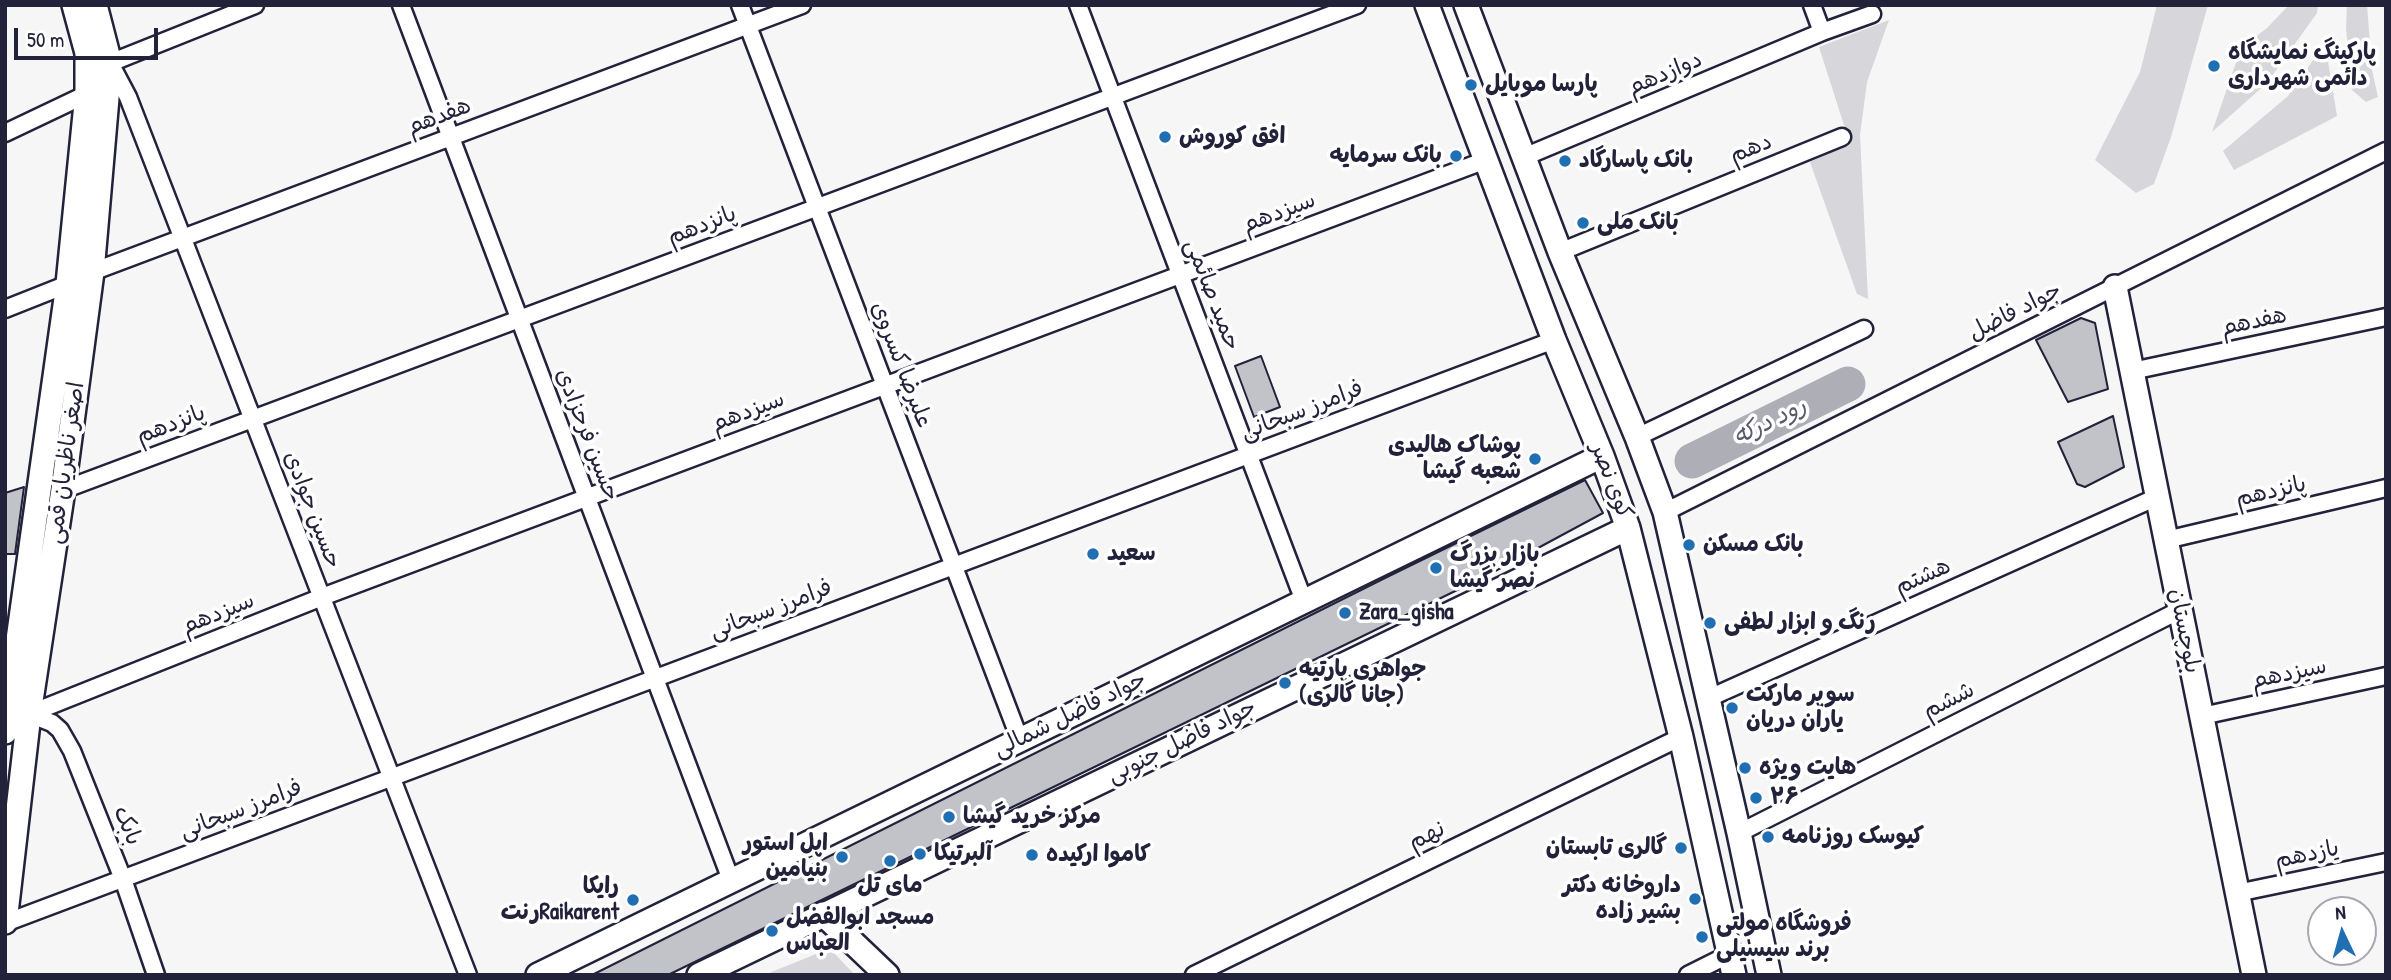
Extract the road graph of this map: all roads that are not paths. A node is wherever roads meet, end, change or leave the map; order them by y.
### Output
1 (74, 5) edge
2 (95, 5) edge
3 (255, 5) edge
4 (401, 5) edge
5 (740, 5) edge
6 (802, 5) edge
7 (1078, 5) edge
8 (1357, 5) edge
9 (1427, 5) edge
10 (1466, 5) edge
11 (1812, 5) edge
12 (1872, 14) dead end
13 (748, 26) junction
14 (1822, 32) junction
15 (110, 63) junction
16 (87, 94) junction
17 (1113, 97) junction
18 (5, 133) edge
19 (451, 137) junction
20 (1843, 137) dead end
21 (2386, 151) edge
22 (1524, 157) junction
23 (1486, 160) junction
24 (817, 207) junction
25 (182, 238) junction
26 (1560, 252) junction
27 (92, 272) junction
28 (1180, 274) junction
29 (68, 284) junction
30 (2115, 287) junction
31 (5, 309) edge
32 (2386, 317) edge
33 (519, 319) junction
34 (1864, 329) dead end
35 (1554, 340) junction
36 (2132, 371) junction
37 (885, 385) junction
38 (252, 419) junction
39 (1637, 437) junction
40 (1249, 455) junction
41 (1602, 456) junction
42 (2386, 488) edge
43 (52, 491) junction
44 (587, 497) junction
45 (2157, 497) junction
46 (1665, 512) junction
47 (1628, 528) junction
48 (2166, 540) junction
49 (953, 566) junction
50 (321, 597) junction
51 (1304, 601) junction
52 (2180, 610) junction
53 (2386, 676) edge
54 (655, 678) junction
55 (1707, 699) junction
56 (29, 714) junction
57 (2202, 716) junction
58 (6, 726) edge
59 (1681, 737) junction
60 (1020, 740) junction
61 (392, 778) junction
62 (1739, 833) junction
63 (2386, 862) edge
64 (124, 878) junction
65 (732, 880) junction
66 (2237, 892) junction
67 (823, 914) junction
68 (5, 922) edge
69 (1732, 964) edge
70 (703, 974) edge
71 (156, 975) edge
72 (468, 975) edge
73 (538, 975) edge
74 (887, 975) edge
75 (1194, 975) edge
76 (1688, 975) edge
77 (1769, 975) edge
78 (2254, 975) edge

1 - 16 street, اصغر ناظریان قمی
2 - 15 street, اصغر ناظریان قمی
3 - 15 street
4 - 19 street, حسین فرحزادی
5 - 13 street, علیرضا کسروی
6 - 13 street, هفدهم
7 - 17 street, حمید صائمی
8 - 17 street, پانزدهم
9 - 23 street, کوی نصر
10 - 22 street, کوی نصر
11 - 14 street
12 - 14 street, دوازدهم
13 - 19 street, هفدهم
13 - 24 street, علیرضا کسروی
14 - 22 street, دوازدهم
15 - 16 street
15 - 25 street, حسین جوادی
15 - 27 street, اصغر ناظریان قمی
16 - 18 street
16 - 29 street, اصغر ناظریان قمی
17 - 24 street, پانزدهم
17 - 28 street, حمید صائمی
19 - 25 street, هفدهم
19 - 33 street, حسین فرحزادی
20 - 26 street, دهم
21 - 30 street, جواد فاضل
22 - 26 street, کوی نصر
23 - 28 street, سیزدهم
23 - 35 street, کوی نصر
24 - 33 street, پانزدهم
24 - 37 street, علیرضا کسروی
25 - 27 street, هفدهم
25 - 38 street, حسین جوادی
26 - 39 street, کوی نصر
27 - 29 street
27 - 43 street, اصغر ناظریان قمی
28 - 37 street, سیزدهم
28 - 40 street, حمید صائمی
29 - 31 street
29 - 43 street, اصغر ناظریان قمی
30 - 36 street, بلوچستان
30 - 46 street, جواد فاضل
32 - 36 street, هفدهم
33 - 38 street, پانزدهم
33 - 44 street, حسین فرحزادی
34 - 39 street
35 - 40 street, فرامرز سبحانی
35 - 41 street, کوی نصر
36 - 45 street, بلوچستان
37 - 44 street, سیزدهم
37 - 49 street, علیرضا کسروی
38 - 43 street, پانزدهم
38 - 50 street, حسین جوادی
39 - 46 street, کوی نصر
40 - 49 street, فرامرز سبحانی
40 - 51 street, حمید صائمی
41 - 47 street, کوی نصر
41 - 51 street, جواد فاضل شمالی
42 - 48 street, پانزدهم
43 - 56 street, اصغر ناظریان قمی
43 - 58 street, اصغر ناظریان قمی
44 - 50 street, سیزدهم
44 - 54 street, حسین فرحزادی
45 - 48 street, بلوچستان
45 - 55 street, هشتم
46 - 55 street, کوی نصر
47 - 59 street, کوی نصر
47 - 67 street, جواد فاضل جنوبی
48 - 52 street, بلوچستان
49 - 54 street, فرامرز سبحانی
49 - 60 street, علیرضا کسروی
50 - 56 street, سیزدهم
50 - 61 street, حسین جوادی
51 - 60 street, جواد فاضل شمالی
52 - 57 street, بلوچستان
52 - 62 street, ششم
53 - 57 street, سیزدهم
54 - 61 street, فرامرز سبحانی
54 - 65 street, حسین فرحزادی
55 - 62 street, کوی نصر
56 - 58 street
56 - 64 street, بابک
56 - 68 street, اصغر ناظریان قمی
57 - 66 street, بلوچستان
59 - 69 street, کوی نصر
59 - 75 street, نهم
60 - 65 street, جواد فاضل شمالی
61 - 64 street, فرامرز سبحانی
61 - 72 street, حسین جوادی
62 - 77 street, کوی نصر
63 - 66 street, یازدهم
64 - 68 street, فرامرز سبحانی
64 - 71 street, بابک
65 - 73 street, جواد فاضل شمالی
66 - 78 street, بلوچستان
67 - 70 street, جواد فاضل جنوبی
67 - 74 street
69 - 76 street

